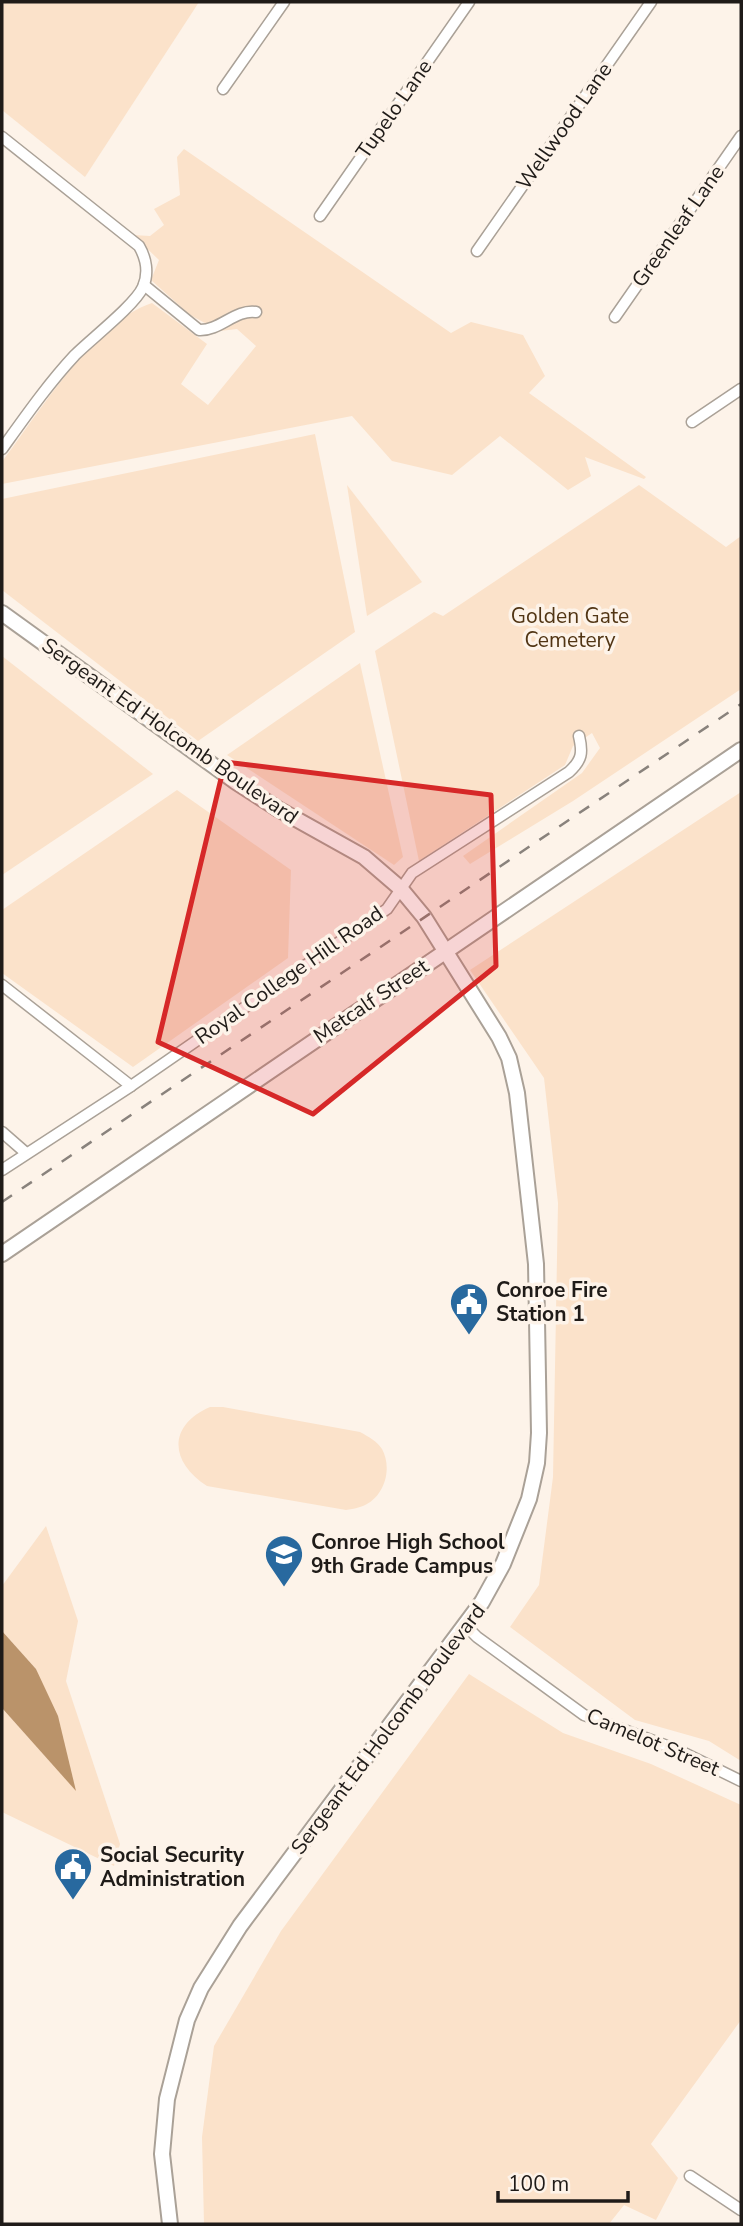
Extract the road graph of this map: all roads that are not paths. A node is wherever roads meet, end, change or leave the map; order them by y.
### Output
1 (284, 2) edge
2 (468, 2) edge
3 (651, 2) edge
4 (223, 89) dead end
5 (741, 136) edge
6 (2, 137) edge
7 (320, 216) dead end
8 (477, 251) dead end
9 (144, 285) junction
10 (256, 312) dead end
11 (615, 317) dead end
12 (741, 389) edge
13 (692, 422) dead end
14 (2, 449) edge
15 (2, 613) edge
16 (579, 736) dead end
17 (741, 750) edge
18 (400, 888) junction
19 (444, 951) junction
20 (2, 985) edge
21 (131, 1086) junction
22 (2, 1132) edge
23 (26, 1153) junction
24 (2, 1170) edge
25 (2, 1254) edge
26 (465, 1625) junction
27 (741, 1781) edge
28 (690, 2176) dead end
29 (741, 2210) edge
30 (170, 2224) edge

1 - 4 street
2 - 7 street, Tupelo Lane
3 - 8 street, Wellwood Lane
5 - 11 street, Greenleaf Lane
6 - 9 street
9 - 10 street
9 - 14 street
12 - 13 street
15 - 18 street, Sergeant Ed Holcomb Boulevard
16 - 18 street, Royal College Hill Road
17 - 19 street, Metcalf Street
18 - 19 street, Sergeant Ed Holcomb Boulevard
18 - 21 street, Royal College Hill Road
19 - 25 street, Metcalf Street
19 - 26 street, Sergeant Ed Holcomb Boulevard
20 - 21 street
21 - 23 street, Royal College Hill Road
22 - 23 street
23 - 24 street, Royal College Hill Road
26 - 27 street, Camelot Street
26 - 30 street, Sergeant Ed Holcomb Boulevard
28 - 29 street

